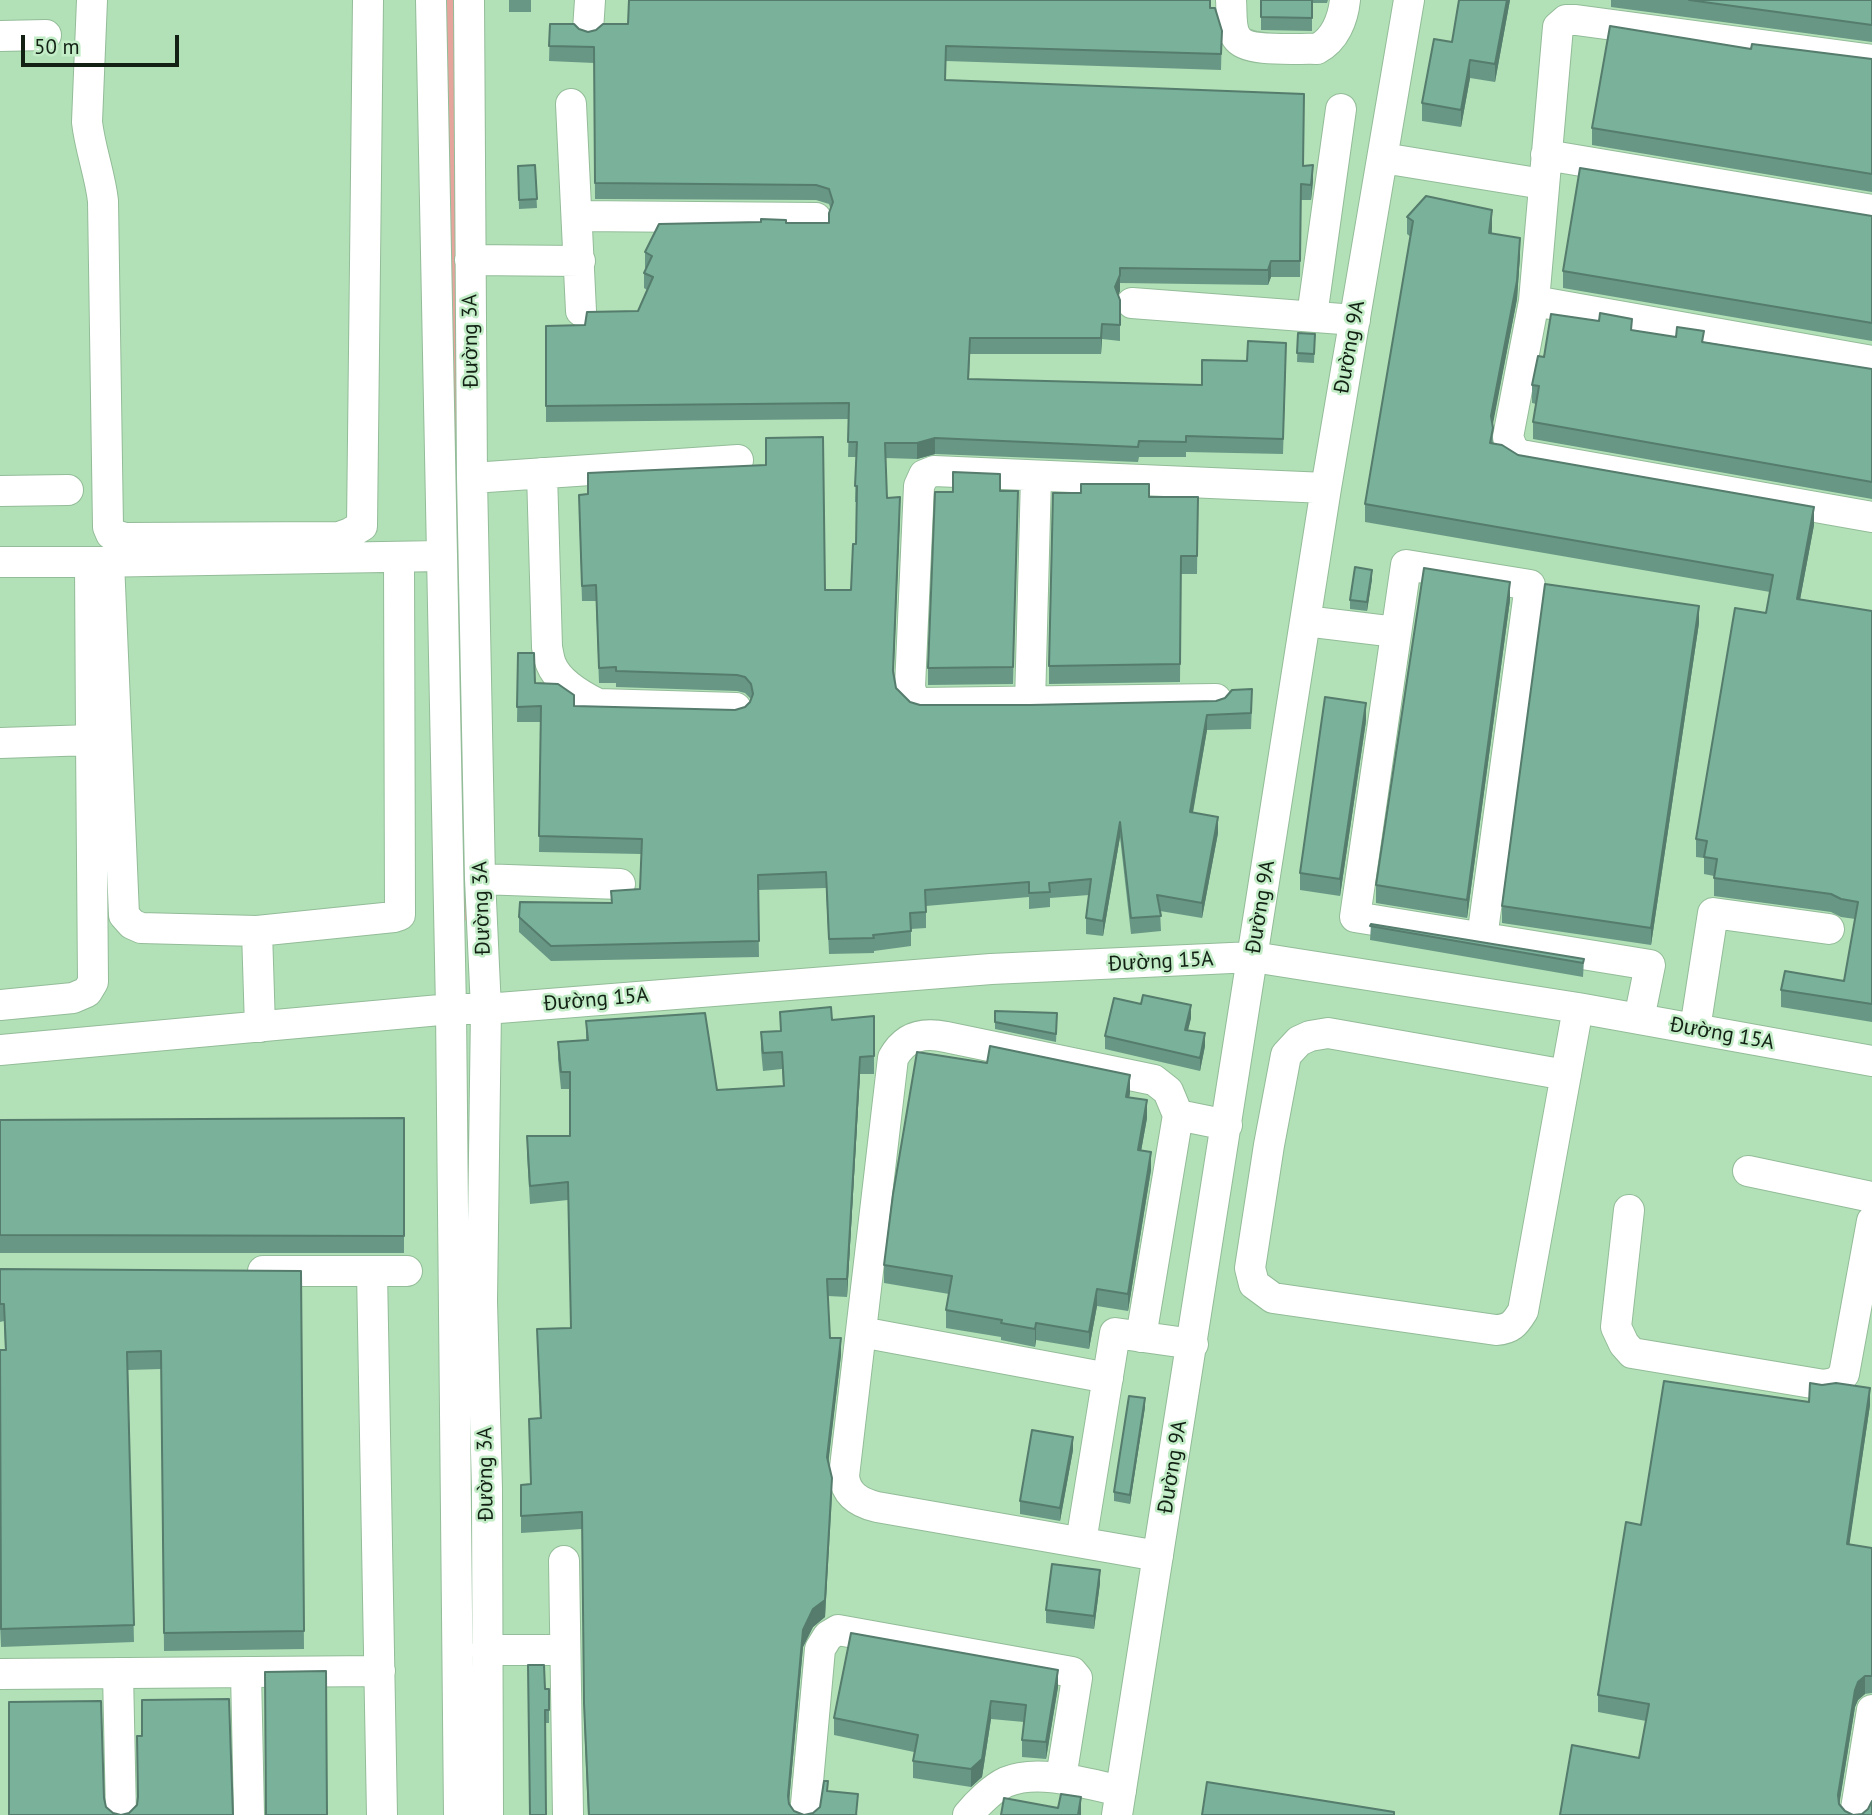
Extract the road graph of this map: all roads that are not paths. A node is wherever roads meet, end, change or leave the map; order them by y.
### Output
1 (92, 0) edge
2 (368, 0) edge
3 (431, 0) edge
4 (469, 0) edge
5 (590, 0) edge
6 (1231, 0) edge
7 (1345, 0) edge
8 (1409, 0) edge
9 (588, 30) edge
10 (46, 35) dead end
11 (0, 36) edge
12 (1872, 60) edge
13 (570, 104) dead end
14 (1341, 109) dead end
15 (1382, 158) junction
16 (1544, 169) junction
17 (1872, 210) edge
18 (578, 216) junction
19 (816, 218) dead end
20 (470, 260) junction
21 (580, 261) junction
22 (1534, 301) junction
23 (1132, 303) dead end
24 (581, 311) dead end
25 (1312, 316) junction
26 (1354, 320) junction
27 (1872, 361) edge
28 (738, 460) dead end
29 (542, 473) junction
30 (1036, 477) junction
31 (472, 478) junction
32 (1326, 488) junction
33 (68, 490) dead end
34 (0, 491) edge
35 (1872, 517) edge
36 (441, 556) junction
37 (399, 558) junction
38 (0, 562) edge
39 (99, 562) junction
40 (1305, 621) junction
41 (1395, 632) junction
42 (1216, 699) edge
43 (1030, 703) junction
44 (736, 708) edge
45 (91, 740) junction
46 (0, 743) edge
47 (480, 879) junction
48 (620, 884) dead end
49 (1829, 929) dead end
50 (257, 931) junction
51 (1482, 938) junction
52 (1253, 957) junction
53 (0, 1005) edge
54 (1578, 1008) junction
55 (451, 1009) junction
56 (486, 1009) junction
57 (1639, 1019) junction
58 (260, 1027) junction
59 (1695, 1029) junction
60 (0, 1050) edge
61 (1872, 1061) edge
62 (1566, 1075) junction
63 (1178, 1115) junction
64 (1227, 1125) junction
65 (1748, 1171) dead end
66 (1872, 1197) edge
67 (1629, 1210) dead end
68 (1872, 1221) edge
69 (234, 1271) edge
70 (372, 1271) junction
71 (407, 1271) dead end
72 (861, 1332) junction
73 (1141, 1337) junction
74 (1193, 1344) junction
75 (1108, 1378) junction
76 (1081, 1542) junction
77 (1158, 1556) junction
78 (564, 1561) dead end
79 (486, 1650) junction
80 (565, 1650) junction
81 (380, 1671) junction
82 (246, 1672) junction
83 (118, 1673) junction
84 (0, 1674) edge
85 (1872, 1710) edge
86 (1868, 1759) edge
87 (1061, 1778) junction
88 (1119, 1803) edge
89 (121, 1815) edge
90 (249, 1815) edge
91 (382, 1815) edge
92 (459, 1815) edge
93 (488, 1815) edge
94 (568, 1815) edge
95 (805, 1815) edge
96 (968, 1815) edge
97 (1855, 1815) edge

1 - 2 street
3 - 36 street, Đường 3A
4 - 20 street, Đường 3A
5 - 9 street
6 - 7 street
8 - 15 street, Đường 9A
10 - 11 street
12 - 16 street
13 - 18 street
14 - 25 street
15 - 16 street
15 - 26 street, Đường 9A
16 - 17 street
16 - 22 street
18 - 19 street
18 - 21 street
20 - 21 street
20 - 31 street, Đường 3A
21 - 24 street
22 - 27 street
22 - 35 street
23 - 25 street
25 - 26 street
26 - 32 street, Đường 9A
28 - 29 street
29 - 31 street
29 - 44 street
30 - 32 street
30 - 43 street
30 - 43 street
31 - 47 street, Đường 3A
32 - 40 street, Đường 9A
33 - 34 street
36 - 37 street
36 - 55 street, Đường 3A
37 - 39 street
37 - 50 street
38 - 39 street
39 - 45 street
39 - 50 street
40 - 41 street
40 - 52 street, Đường 9A
41 - 51 street
41 - 51 street
42 - 43 street
45 - 46 street
45 - 53 street
47 - 48 street
47 - 56 street, Đường 3A
49 - 59 street
50 - 58 street
51 - 57 street
52 - 54 street, Đường 15A
52 - 56 street, Đường 15A
52 - 64 street, Đường 9A
54 - 57 street, Đường 15A
54 - 62 street
55 - 56 street, Đường 15A
55 - 58 street
55 - 92 street, Đường 3A
56 - 79 street, Đường 3A
57 - 59 street, Đường 15A
58 - 60 street
59 - 61 street, Đường 15A
62 - 62 street
63 - 64 street
63 - 72 street
63 - 73 street
64 - 74 street, Đường 9A
65 - 66 street
67 - 68 street
69 - 70 street
70 - 71 street
70 - 81 street
72 - 75 street
72 - 76 street
73 - 74 street
73 - 75 street
74 - 77 street, Đường 9A
75 - 76 street
76 - 77 street
77 - 88 street, Đường 9A
78 - 80 street
79 - 80 street
79 - 93 street, Đường 3A
80 - 94 street
81 - 82 street
81 - 91 street
82 - 83 street
82 - 90 street
83 - 84 street
83 - 89 street
85 - 86 street
86 - 97 street
87 - 88 street
87 - 95 street
87 - 96 street

